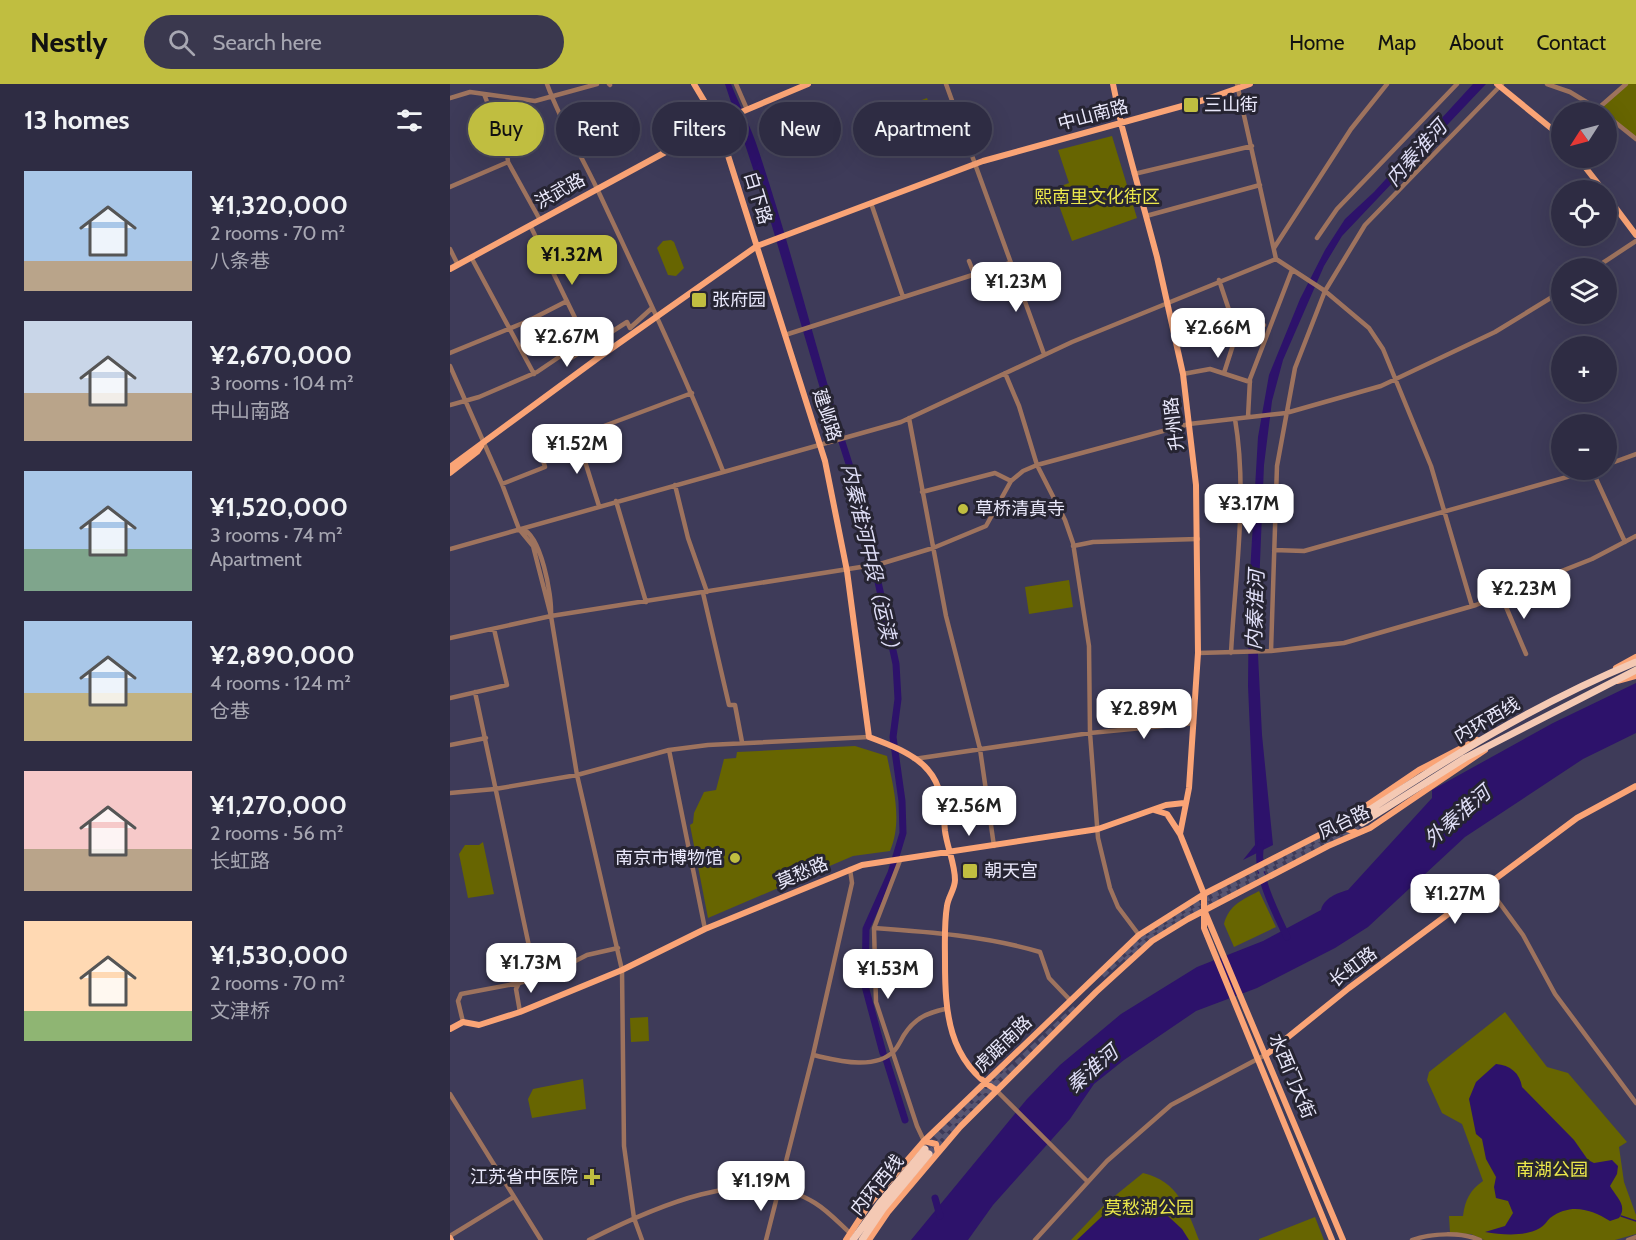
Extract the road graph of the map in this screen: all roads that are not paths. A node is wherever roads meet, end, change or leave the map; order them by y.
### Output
1 (547, 84) edge
2 (597, 84) edge
3 (694, 84) edge
4 (736, 84) edge
5 (808, 84) edge
6 (946, 84) edge
7 (1113, 84) edge
8 (1250, 84) edge
9 (1387, 84) edge
10 (1457, 84) edge
11 (1547, 84) edge
12 (1626, 84) edge
13 (1500, 85) edge
14 (1238, 86) edge
15 (484, 94) junction
16 (552, 97) junction
17 (450, 98) edge
18 (705, 102) edge
19 (1584, 102) edge
20 (1606, 102) edge
21 (748, 108) joint
22 (1121, 123) junction
23 (1617, 124) edge
24 (1551, 128) edge
25 (1636, 139) edge
26 (1252, 146) junction
27 (662, 156) edge
28 (728, 156) edge
29 (508, 162) junction
30 (975, 164) junction
31 (1586, 168) edge
32 (1134, 174) junction
33 (1596, 180) edge
34 (1260, 185) junction
35 (450, 187) edge
36 (597, 188) junction
37 (872, 207) dead end
38 (1617, 210) edge
39 (1146, 216) junction
40 (540, 220) junction
41 (530, 225) junction
42 (1636, 235) edge
43 (1317, 238) dead end
44 (1636, 241) edge
45 (757, 246) junction
46 (1274, 248) junction
47 (450, 249) edge
48 (471, 257) junction
49 (1610, 258) edge
50 (1276, 259) junction
51 (969, 261) dead end
52 (1010, 263) junction
53 (458, 265) junction
54 (450, 269) edge
55 (1293, 270) junction
56 (974, 274) junction
57 (1219, 280) junction
58 (1325, 290) junction
59 (903, 297) junction
60 (1551, 298) edge
61 (567, 301) junction
62 (1168, 303) junction
63 (652, 308) junction
64 (1242, 317) junction
65 (658, 320) junction
66 (1264, 325) dead end
67 (510, 328) junction
68 (785, 335) junction
69 (589, 345) junction
70 (450, 353) edge
71 (1044, 354) junction
72 (598, 358) junction
73 (450, 366) edge
74 (1005, 373) junction
75 (534, 374) junction
76 (1183, 374) junction
77 (1224, 374) junction
78 (1396, 379) junction
79 (1250, 382) junction
80 (692, 393) junction
81 (464, 399) junction
82 (450, 405) edge
83 (1286, 413) junction
84 (1248, 417) junction
85 (909, 418) junction
86 (1235, 419) junction
87 (1189, 424) junction
88 (577, 436) junction
89 (484, 441) junction
90 (821, 445) junction
91 (1636, 454) edge
92 (1617, 461) edge
93 (1037, 465) junction
94 (450, 466) edge
95 (723, 471) junction
96 (450, 473) edge
97 (1011, 480) junction
98 (1554, 480) edge
99 (1597, 480) edge
100 (502, 484) junction
101 (675, 485) junction
102 (922, 492) junction
103 (616, 501) junction
104 (599, 506) junction
105 (1444, 509) junction
106 (519, 529) junction
107 (1636, 536) edge
108 (1198, 539) junction
109 (1625, 542) junction
110 (1073, 546) junction
111 (933, 548) junction
112 (450, 549) edge
113 (1274, 550) junction
114 (847, 571) junction
115 (705, 593) junction
116 (1501, 595) junction
117 (646, 602) junction
118 (1472, 606) junction
119 (551, 616) junction
120 (494, 628) junction
121 (450, 638) edge
122 (1269, 651) junction
123 (1198, 653) junction
124 (1232, 653) junction
125 (1526, 654) dead end
126 (1636, 657) edge
127 (1636, 662) edge
128 (1636, 670) edge
129 (1601, 676) junction
130 (1636, 676) edge
131 (1614, 682) junction
132 (475, 692) junction
133 (450, 698) edge
134 (1195, 723) junction
135 (1090, 733) junction
136 (869, 737) junction
137 (486, 738) junction
138 (1481, 739) junction
139 (742, 742) junction
140 (450, 744) edge
141 (1488, 747) junction
142 (980, 749) junction
143 (669, 750) junction
144 (914, 759) junction
145 (577, 775) junction
146 (1636, 786) edge
147 (495, 789) junction
148 (450, 793) edge
149 (1184, 803) junction
150 (1154, 810) junction
151 (1347, 818) junction
152 (1098, 829) junction
153 (1359, 833) junction
154 (1180, 834) junction
155 (994, 846) junction
156 (948, 852) junction
157 (901, 858) junction
158 (850, 869) junction
159 (1487, 886) junction
160 (1204, 894) junction
161 (1204, 911) junction
162 (1172, 914) junction
163 (1178, 925) junction
164 (874, 928) junction
165 (705, 929) junction
166 (945, 934) junction
167 (1139, 935) junction
168 (618, 948) junction
169 (622, 970) junction
170 (536, 979) junction
171 (519, 983) junction
172 (1070, 1000) junction
173 (945, 1009) junction
174 (520, 1012) junction
175 (463, 1022) junction
176 (450, 1029) edge
177 (894, 1052) junction
178 (1267, 1054) junction
179 (813, 1055) junction
180 (1257, 1059) junction
181 (985, 1083) junction
182 (996, 1090) junction
183 (450, 1094) edge
184 (1636, 1103) edge
185 (924, 1141) junction
186 (938, 1154) junction
187 (1087, 1181) junction
188 (779, 1188) junction
189 (512, 1198) junction
190 (634, 1218) junction
191 (852, 1236) edge
192 (450, 1238) edge
193 (1447, 1238) edge
194 (1636, 1238) edge
195 (541, 1240) edge
196 (589, 1240) edge
197 (642, 1240) edge
198 (766, 1240) edge
199 (846, 1240) edge
200 (862, 1240) edge
201 (869, 1240) edge
202 (1035, 1240) edge
203 (1332, 1240) edge
204 (1343, 1240) edge
205 (1412, 1240) edge
206 (1480, 1240) edge
207 (1628, 1240) edge

1 - 16 street
2 - 16 street
3 - 18 main road, 白下路
4 - 21 street
5 - 21 main road, 洪武路
6 - 30 street
7 - 22 main road, 升州路
8 - 14 main road, 中山南路
9 - 46 street
10 - 43 street
11 - 19 street
12 - 20 street
13 - 24 main road
13 - 58 street
14 - 22 main road, 中山南路
14 - 26 street
15 - 16 street
15 - 17 street
15 - 29 street
16 - 36 street
22 - 30 main road, 中山南路
22 - 32 main road, 升州路
23 - 25 street
26 - 32 street
26 - 34 street
27 - 36 main road, 洪武路
28 - 45 main road, 白下路
29 - 35 street
29 - 40 street
30 - 45 main road, 中山南路
30 - 52 street
31 - 33 main road
32 - 39 main road, 升州路
34 - 39 street
34 - 46 street
36 - 40 main road, 洪武路
36 - 63 street
37 - 59 street
38 - 42 main road
39 - 62 main road, 升州路
40 - 41 main road, 洪武路
41 - 48 main road, 洪武路
41 - 61 street
44 - 49 street
45 - 65 main road
45 - 68 main road, 建邺路
46 - 50 street
47 - 53 street
48 - 53 main road, 洪武路
48 - 67 street
50 - 55 street
50 - 57 street
51 - 56 street
52 - 56 street
52 - 71 street
53 - 54 main road, 洪武路
55 - 58 street
55 - 79 street
56 - 59 street
57 - 62 street
57 - 64 street
58 - 78 street
58 - 83 street
59 - 68 street
60 - 78 street
61 - 67 street
61 - 69 street
62 - 71 street
62 - 76 main road, 升州路
63 - 65 street
63 - 69 street
64 - 66 street
64 - 77 street
65 - 72 main road
65 - 80 street
67 - 70 street
67 - 75 street
68 - 90 main road, 建邺路
69 - 72 street
69 - 75 street
71 - 74 street
72 - 89 main road
73 - 81 street
74 - 85 street
74 - 93 street
75 - 81 street
76 - 77 street
76 - 87 main road, 升州路
77 - 79 street
78 - 83 street
78 - 105 street
79 - 84 street
80 - 88 street
80 - 95 street
81 - 82 street
81 - 89 street
83 - 84 street
83 - 113 street
84 - 86 street
85 - 90 street
85 - 102 street
86 - 87 street
86 - 124 street
87 - 93 street
87 - 108 main road, 升州路
88 - 100 street
88 - 104 street
89 - 94 main road
89 - 96 main road
89 - 100 street
90 - 95 street
90 - 114 main road, 建邺路
91 - 92 street
93 - 97 street
93 - 110 street
95 - 101 street
97 - 102 street
97 - 111 street
98 - 105 street
99 - 109 street
100 - 106 street
101 - 103 street
101 - 115 street
102 - 111 street
103 - 104 street
103 - 117 street
104 - 106 street
105 - 113 street
105 - 118 street
106 - 112 street
106 - 119 street
107 - 109 street
108 - 110 street
108 - 123 main road, 升州路
109 - 116 street
110 - 135 street
111 - 114 street
111 - 142 street
113 - 122 street
114 - 115 street
114 - 136 main road, 建邺路
115 - 117 street
115 - 139 street
116 - 118 street
116 - 125 street
117 - 119 street
118 - 122 street
119 - 120 street
119 - 145 street
120 - 121 street
120 - 132 street
122 - 124 street
123 - 124 street
123 - 134 main road, 升州路
126 - 129 main road
127 - 129 highway, 内环西线
128 - 131 highway, 内环西线
129 - 138 highway, 内环西线
130 - 131 main road
131 - 141 highway, 内环西线
132 - 133 street
132 - 137 street
134 - 135 street
134 - 149 main road, 升州路
135 - 142 street
135 - 152 street
136 - 139 street
136 - 144 main road
137 - 140 street
137 - 147 street
138 - 141 highway, 内环西线
138 - 151 main road, 凤台路
139 - 143 street
141 - 153 main road, 凤台路
142 - 144 street
142 - 155 street
143 - 145 street
143 - 165 street
144 - 156 main road
145 - 147 street
145 - 168 street
146 - 159 main road, 长虹路
147 - 148 street
147 - 170 street
149 - 150 main road, 莫愁路
149 - 154 main road
150 - 152 main road, 莫愁路
150 - 154 main road
151 - 153 main road
151 - 160 main road, 凤台路
152 - 155 main road, 莫愁路
152 - 167 street
153 - 161 main road, 凤台路
154 - 160 main road
155 - 156 main road, 莫愁路
156 - 157 main road, 莫愁路
156 - 166 main road
157 - 158 main road, 莫愁路
157 - 164 street
158 - 165 main road, 莫愁路
158 - 179 street
159 - 178 main road, 长虹路
159 - 184 street
160 - 161 main road
160 - 162 main road, 虎踞南路
161 - 163 main road, 虎踞南路
161 - 178 main road, 水西门大街
161 - 180 main road, 水西门大街
162 - 163 main road
162 - 167 main road, 虎踞南路
163 - 182 main road, 虎踞南路
164 - 166 street
164 - 177 street
165 - 169 main road, 莫愁路
166 - 172 street
166 - 173 main road
167 - 172 main road, 虎踞南路
168 - 169 street
168 - 170 street
169 - 174 main road, 莫愁路
169 - 190 street
170 - 171 street
171 - 174 street
171 - 175 street
172 - 181 main road, 虎踞南路
173 - 177 street
173 - 181 main road
174 - 175 main road, 莫愁路
175 - 176 main road, 莫愁路
177 - 179 street
177 - 185 street
178 - 180 street
178 - 204 main road, 水西门大街
179 - 188 street
180 - 187 street
180 - 203 main road, 水西门大街
181 - 182 main road
181 - 185 main road, 虎踞南路
182 - 186 main road, 虎踞南路
182 - 187 street
183 - 189 street
185 - 186 main road
185 - 191 main road, 虎踞南路
186 - 201 main road, 虎踞南路
187 - 202 street
188 - 190 street
188 - 191 street
188 - 198 street
189 - 192 street
189 - 195 street
190 - 196 street
190 - 197 street
191 - 199 main road, 虎踞南路
191 - 200 highway, 内环西线
193 - 205 street
193 - 206 street
194 - 207 street

